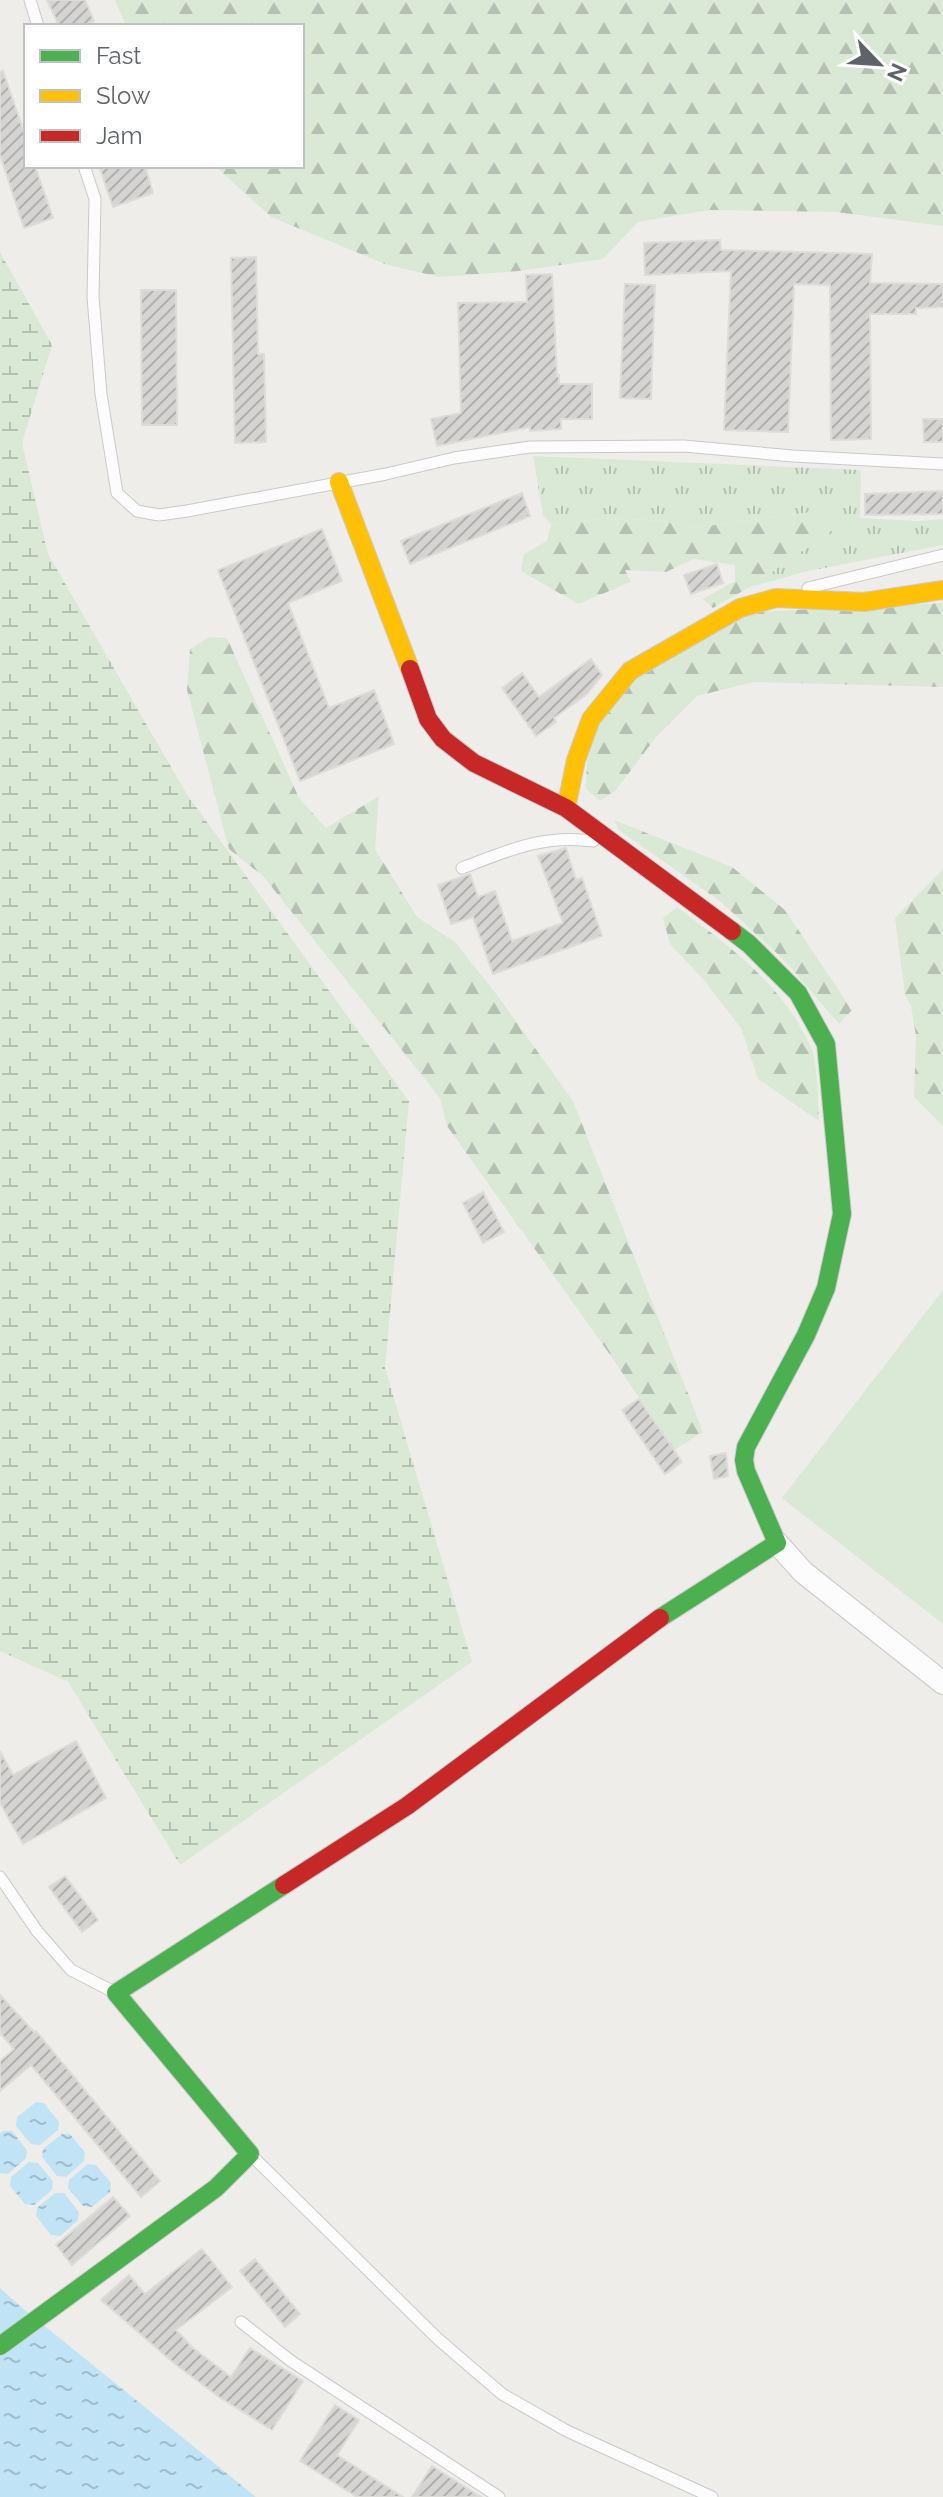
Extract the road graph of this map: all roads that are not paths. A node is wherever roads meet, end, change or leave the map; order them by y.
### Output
1 (30, 0) edge
2 (37, 24) edge
3 (85, 168) edge
4 (943, 464) edge
5 (339, 482) junction
6 (943, 555) edge
7 (943, 590) edge
8 (776, 598) junction
9 (566, 808) junction
10 (613, 844) junction
11 (462, 868) dead end
12 (777, 1543) junction
13 (943, 1683) edge
14 (0, 1877) edge
15 (116, 1993) junction
16 (250, 2154) junction
17 (241, 2322) dead end
18 (0, 2346) edge
19 (499, 2497) edge
20 (712, 2497) edge

1 - 2 lane
3 - 5 lane
4 - 5 lane
5 - 9 street
6 - 8 lane
7 - 8 street
8 - 9 street
9 - 10 street
10 - 11 lane
10 - 12 street
12 - 13 street
12 - 15 street
14 - 15 lane
15 - 16 street
16 - 18 street
16 - 20 lane
17 - 19 lane

